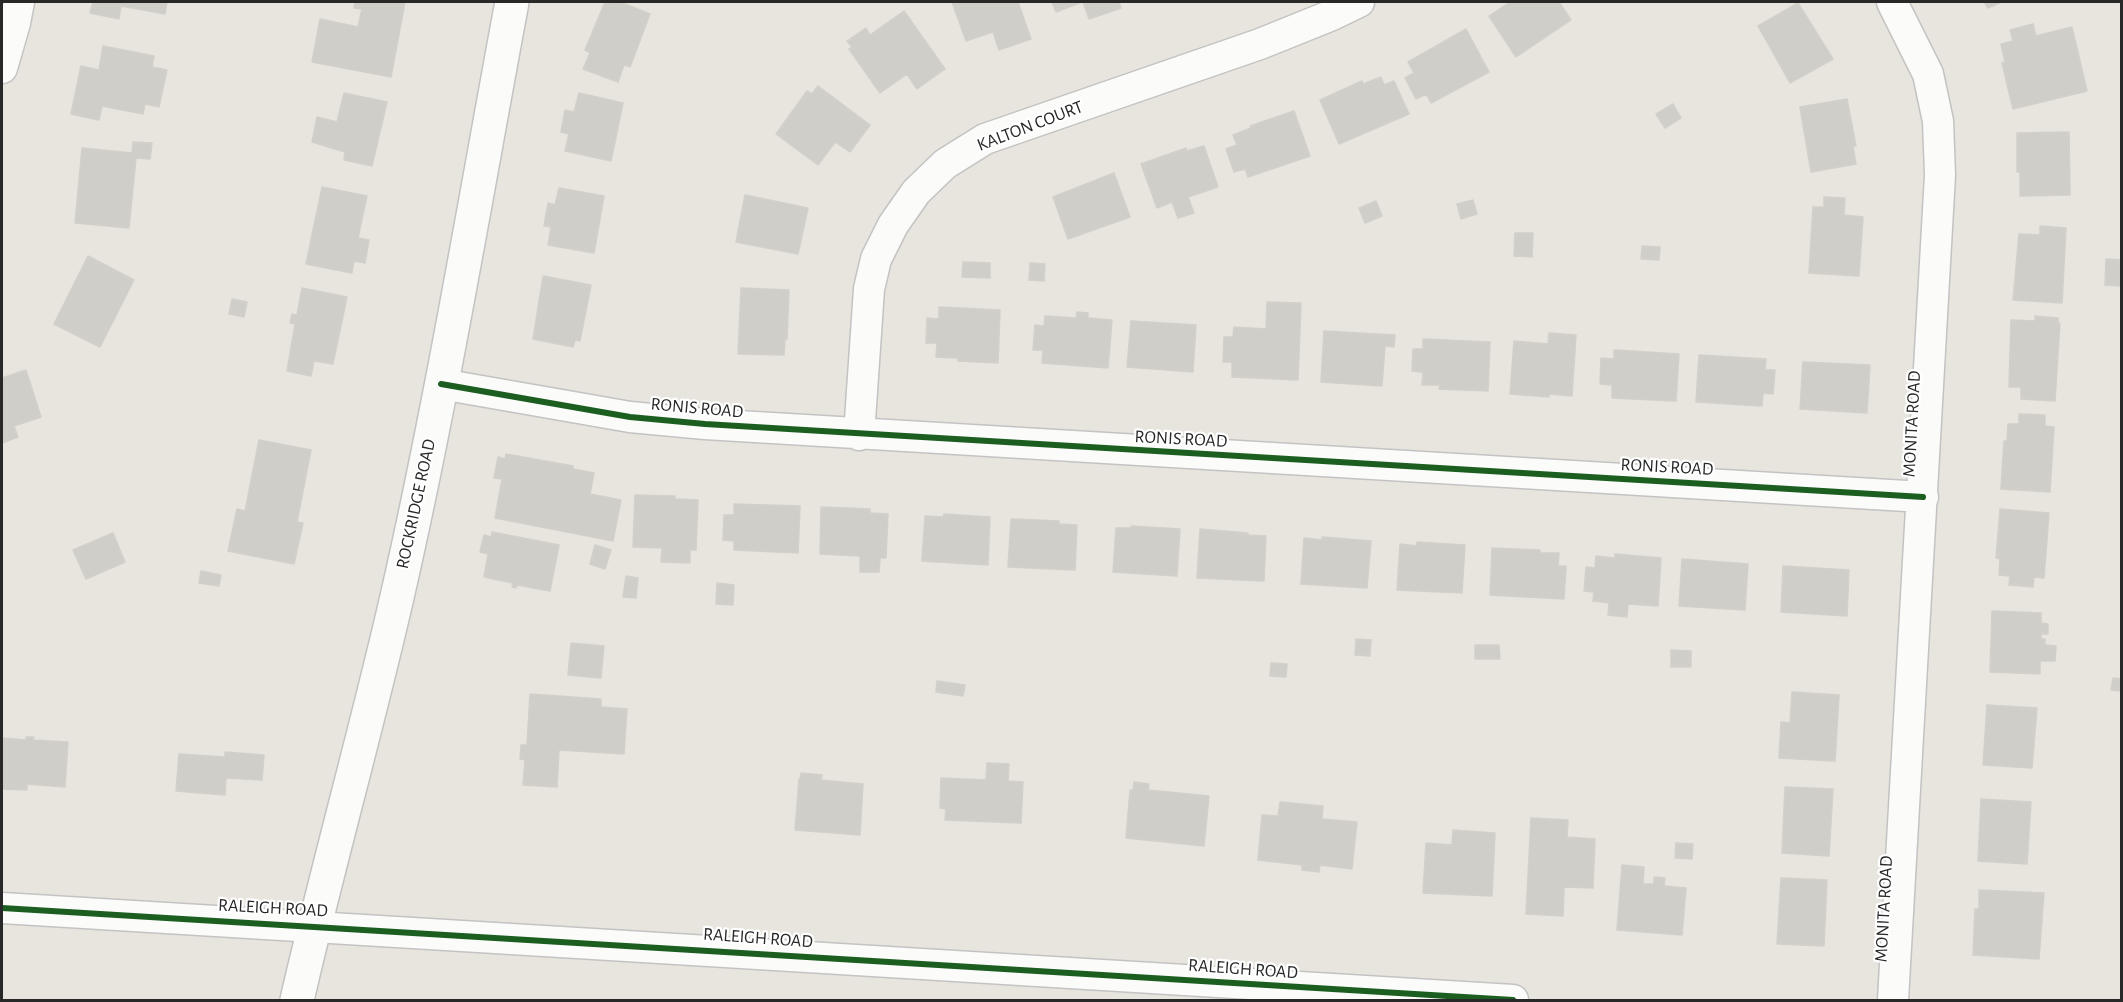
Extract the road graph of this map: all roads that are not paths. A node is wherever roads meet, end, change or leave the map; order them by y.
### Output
1 (20, 2) edge
2 (512, 2) edge
3 (1359, 2) edge
4 (1892, 2) edge
5 (2, 68) edge
6 (441, 384) junction
7 (859, 435) junction
8 (1923, 497) junction
9 (2, 908) edge
10 (314, 926) junction
11 (297, 1000) edge
12 (1513, 1000) edge
13 (1893, 1000) edge

1 - 5 street
2 - 6 street, ROCKRIDGE ROAD
3 - 7 street, KALTON COURT
4 - 8 street, MONITA ROAD
6 - 7 street, RONIS ROAD
6 - 10 street, ROCKRIDGE ROAD
7 - 8 street, RONIS ROAD
8 - 13 street, MONITA ROAD
9 - 10 street, RALEIGH ROAD
10 - 11 street, ROCKRIDGE ROAD
10 - 12 street, RALEIGH ROAD

